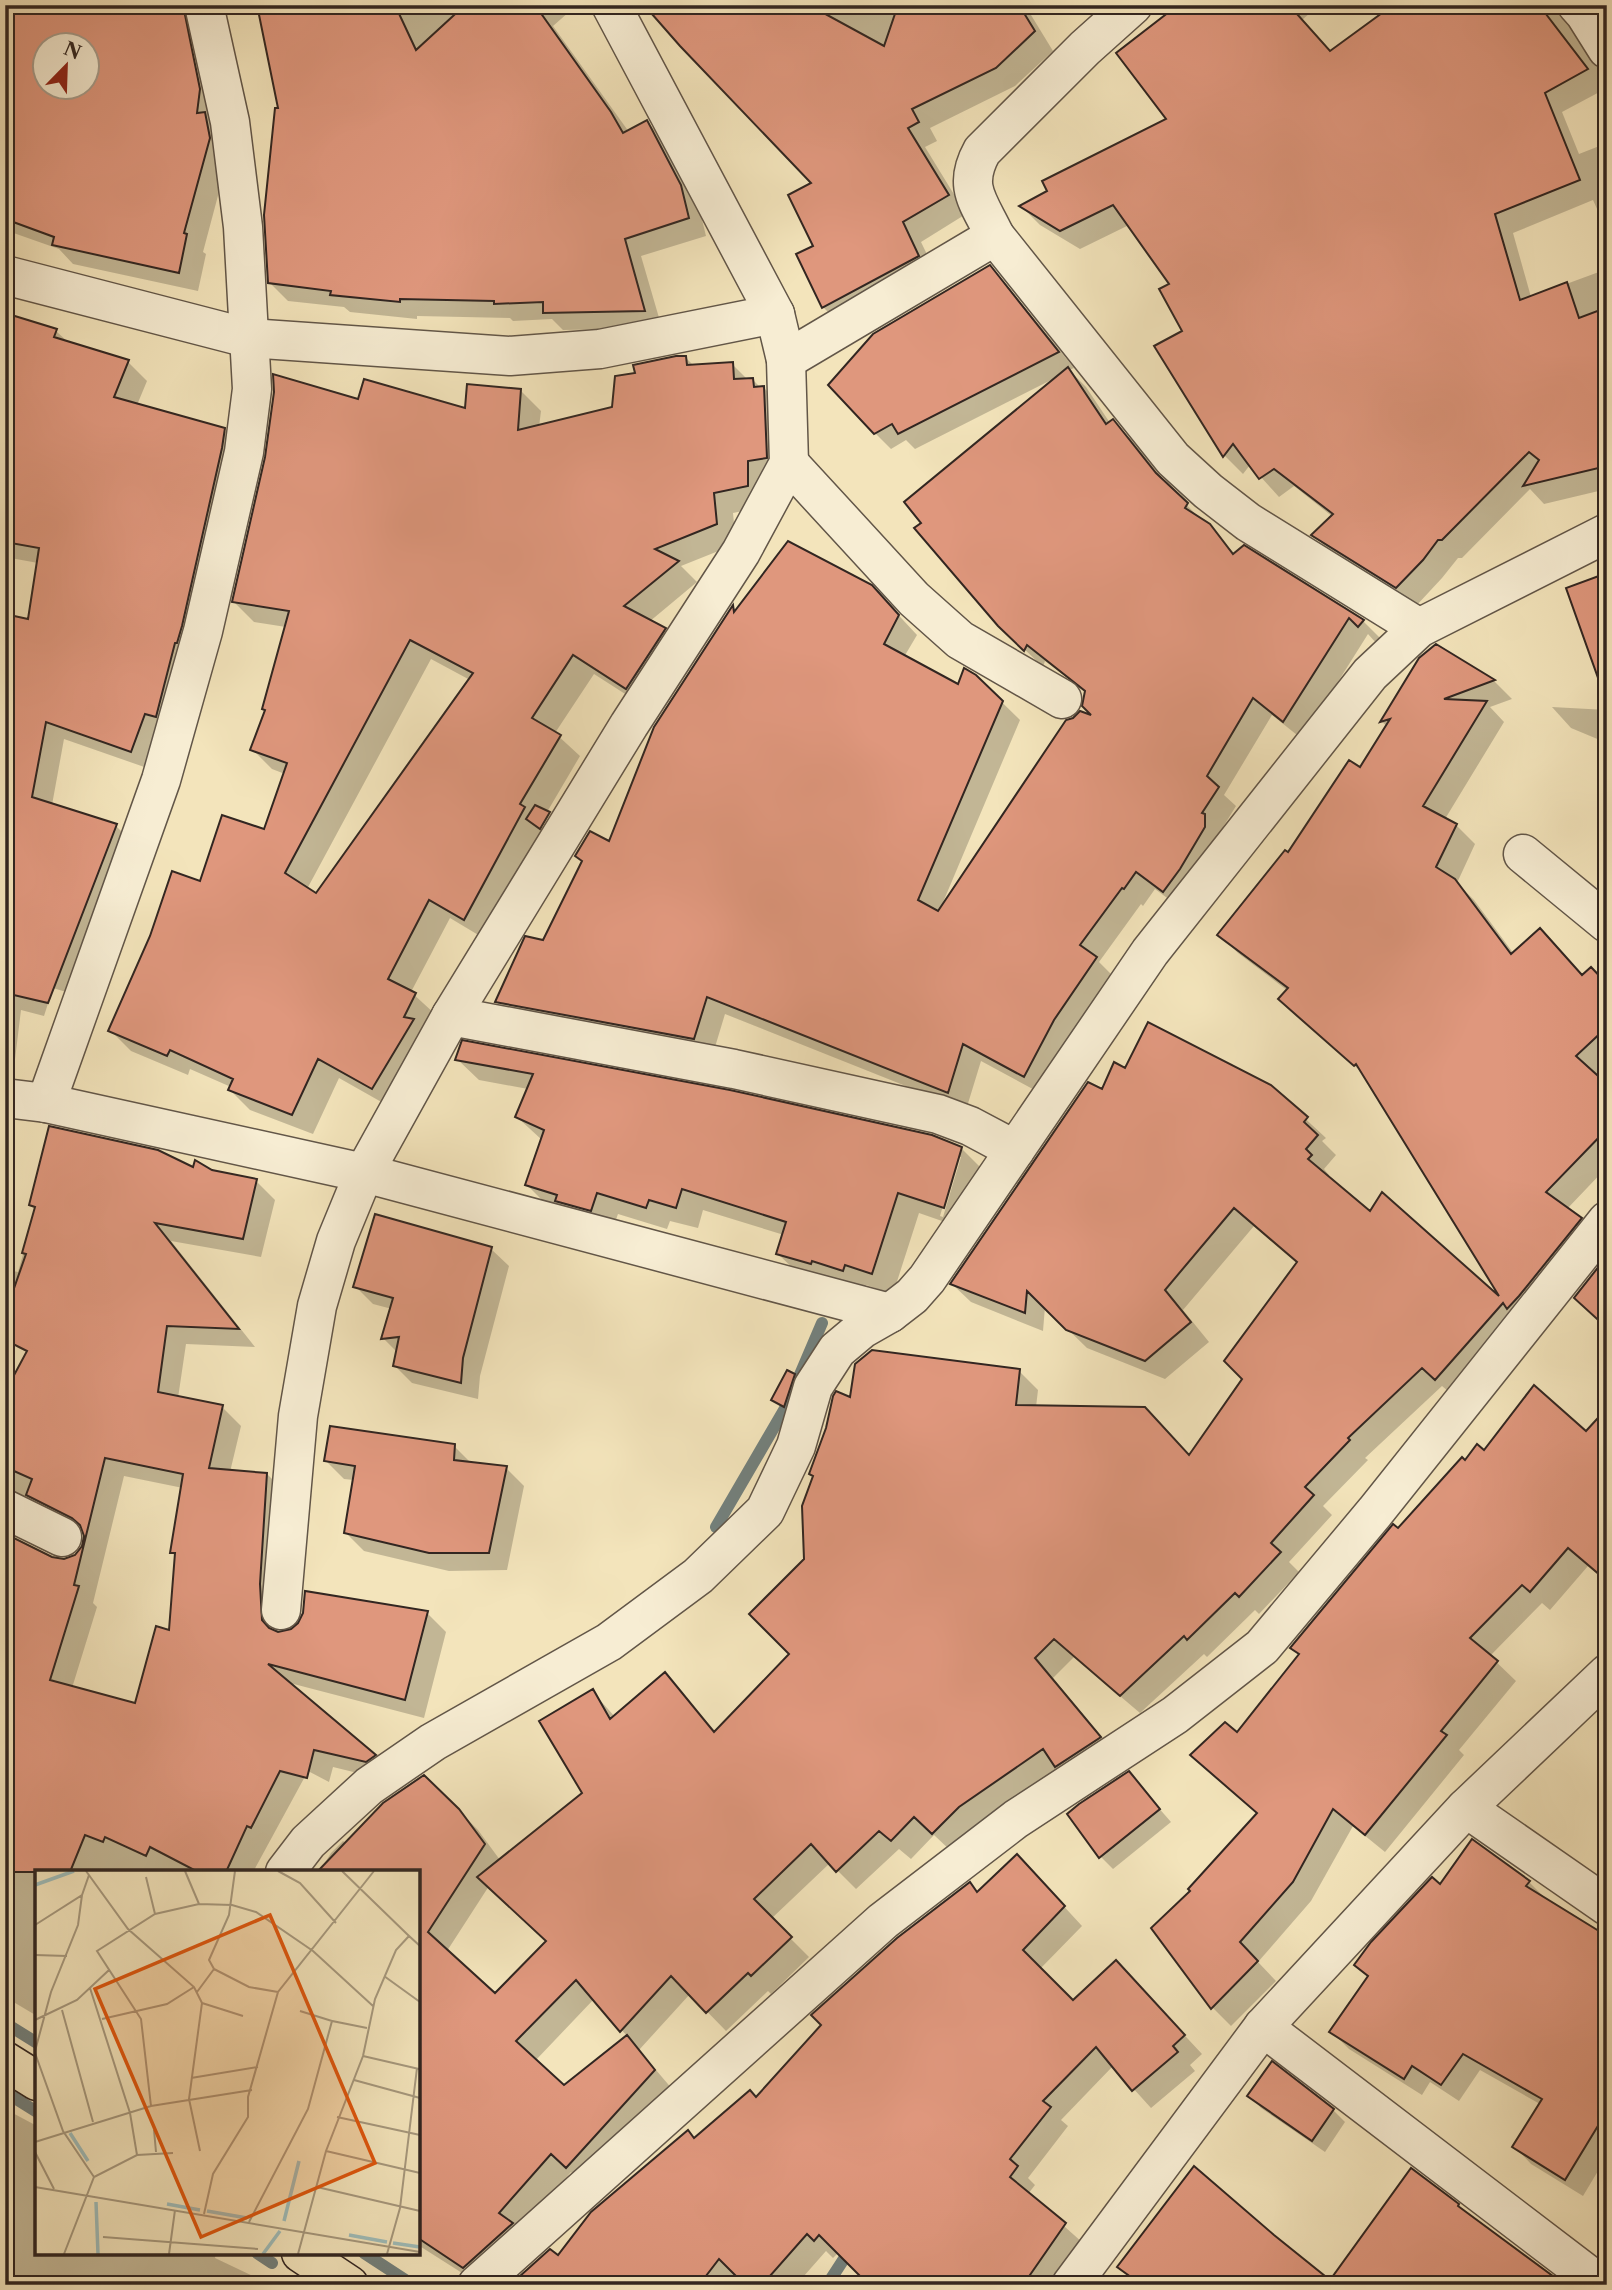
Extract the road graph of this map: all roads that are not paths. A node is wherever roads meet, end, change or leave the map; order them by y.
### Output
1 (204, 5) edge
2 (611, 5) edge
3 (1133, 5) edge
4 (1577, 5) edge
5 (1607, 49) edge
6 (995, 236) junction
7 (5, 275) edge
8 (775, 314) junction
9 (248, 338) junction
10 (786, 360) junction
11 (789, 463) junction
12 (1607, 533) edge
13 (1419, 628) junction
14 (1062, 699) dead end
15 (1523, 854) dead end
16 (1607, 923) edge
17 (451, 1016) junction
18 (5, 1098) edge
19 (46, 1103) junction
20 (1015, 1150) junction
21 (364, 1173) junction
22 (1607, 1221) edge
23 (890, 1313) junction
24 (5, 1509) edge
25 (62, 1538) dead end
26 (281, 1610) dead end
27 (1607, 1674) edge
28 (1466, 1808) junction
29 (287, 1870) edge
30 (1607, 1906) edge
31 (1263, 2027) junction
32 (5, 2061) edge
33 (35, 2080) edge
34 (304, 2255) edge
35 (1073, 2284) edge
36 (349, 2285) edge
37 (477, 2285) edge
38 (1601, 2285) edge

1 - 9 street
2 - 8 street
3 - 6 street
4 - 5 street
6 - 10 street
6 - 13 street
7 - 9 street
8 - 9 street
8 - 10 street
9 - 19 street
10 - 11 street
11 - 14 street
11 - 17 street
12 - 13 street
13 - 20 street
15 - 16 street
17 - 20 street
17 - 21 street
18 - 19 street
19 - 21 street
20 - 23 street
21 - 23 street
21 - 26 street
22 - 37 street
23 - 29 street
24 - 25 street
27 - 28 street
28 - 30 street
28 - 31 street
31 - 35 street
31 - 38 street
32 - 33 main road
34 - 36 main road

